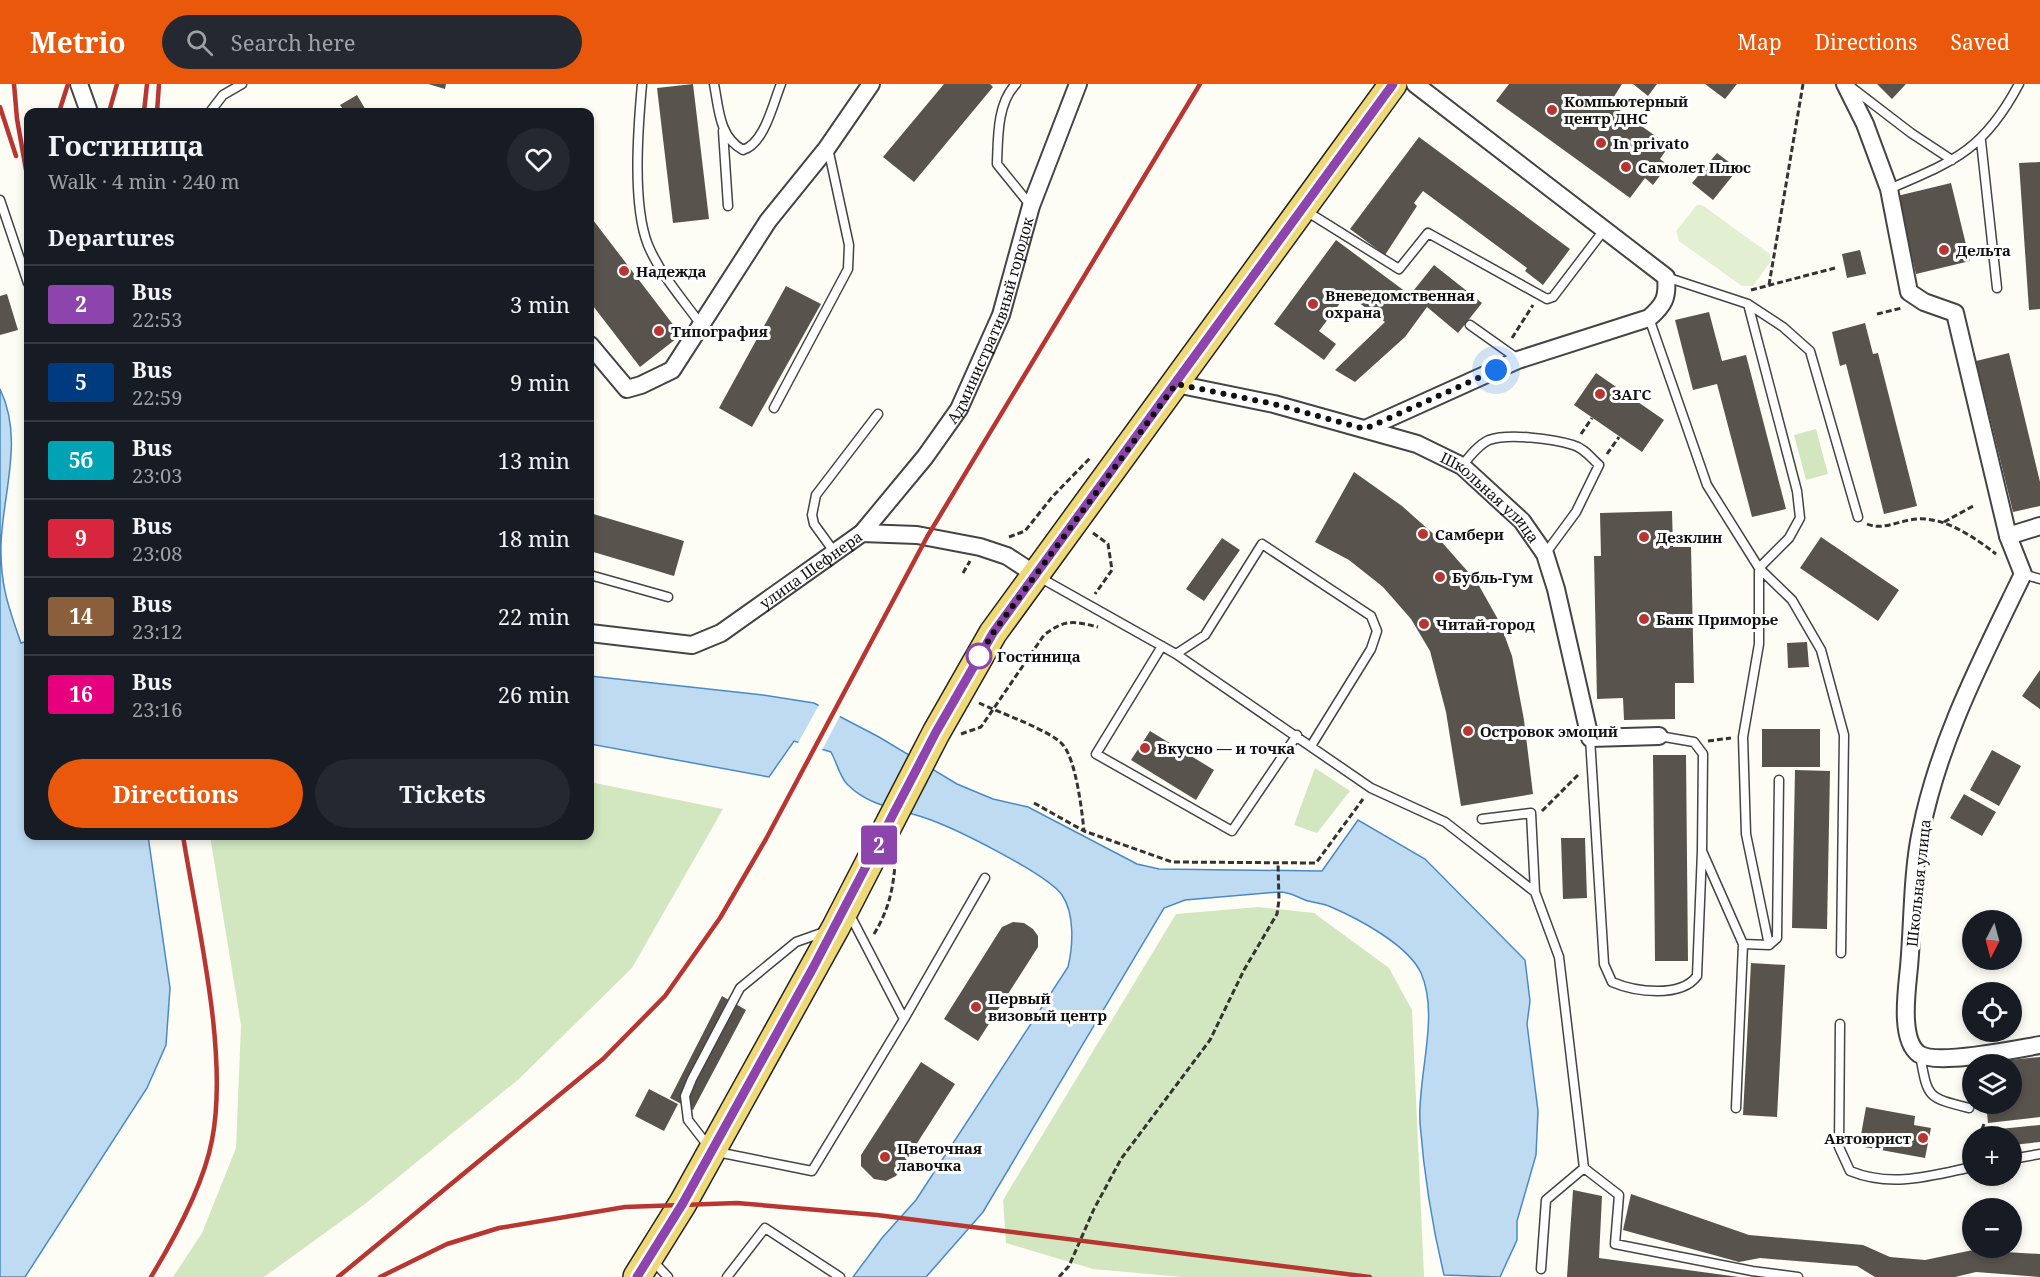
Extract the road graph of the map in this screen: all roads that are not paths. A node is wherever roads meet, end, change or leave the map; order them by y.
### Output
1 (79, 84) edge
2 (242, 84) edge
3 (642, 84) edge
4 (714, 84) edge
5 (781, 84) edge
6 (871, 84) edge
7 (1016, 84) edge
8 (1078, 84) edge
9 (1393, 84) edge
10 (1415, 84) edge
11 (1846, 84) edge
12 (2019, 84) edge
13 (88, 108) edge
14 (213, 108) edge
15 (723, 127) junction
16 (1981, 141) junction
17 (828, 148) junction
18 (1952, 160) junction
19 (1889, 189) junction
20 (0, 200) edge
21 (728, 206) dead end
22 (1031, 206) junction
23 (1303, 209) junction
24 (1604, 230) junction
25 (24, 271) edge
26 (1665, 277) junction
27 (1996, 288) dead end
28 (1748, 303) junction
29 (1648, 318) junction
30 (1470, 325) dead end
31 (702, 326) junction
32 (594, 350) edge
33 (1512, 355) junction
34 (1176, 384) junction
35 (774, 408) dead end
36 (878, 414) dead end
37 (1365, 429) junction
38 (1462, 466) junction
39 (1858, 517) road end
40 (2040, 526) edge
41 (862, 533) junction
42 (2008, 536) junction
43 (835, 553) junction
44 (1545, 554) junction
45 (1759, 568) junction
46 (2023, 574) junction
47 (1036, 575) junction
48 (594, 576) edge
49 (2040, 579) edge
50 (668, 597) dead end
51 (594, 633) edge
52 (1162, 646) junction
53 (1176, 654) junction
54 (1297, 735) junction
55 (1659, 736) joint
56 (1590, 738) junction
57 (1311, 746) junction
58 (1779, 780) dead end
59 (1482, 819) dead end
60 (1702, 851) junction
61 (985, 878) dead end
62 (1534, 892) junction
63 (841, 917) junction
64 (1743, 944) junction
65 (1769, 945) junction
66 (1841, 953) dead end
67 (904, 1019) junction
68 (1840, 1024) dead end
69 (2040, 1045) edge
70 (1919, 1054) junction
71 (1962, 1106) edge
72 (1736, 1108) dead end
73 (712, 1150) junction
74 (2040, 1154) edge
75 (2022, 1157) edge
76 (1584, 1168) junction
77 (1962, 1169) edge
78 (1541, 1269) dead end
79 (652, 1271) edge
80 (727, 1277) edge
81 (840, 1277) edge
82 (1798, 1277) edge

1 - 13 street
2 - 14 lane
3 - 31 lane
4 - 15 lane
5 - 15 lane
6 - 17 street
7 - 22 lane
8 - 22 street, Административный городок
9 - 23 main road
10 - 24 street
11 - 18 lane
11 - 19 street
12 - 16 lane
15 - 21 lane
16 - 18 lane
16 - 27 lane
17 - 31 street
17 - 35 lane
18 - 19 lane
19 - 42 street
20 - 25 lane
22 - 41 street, Административный городок
23 - 24 lane
23 - 34 main road
24 - 26 street
26 - 28 lane
26 - 29 street
28 - 39 lane
28 - 45 lane
29 - 33 street
29 - 45 lane
30 - 33 lane
31 - 32 street
33 - 37 street
34 - 37 street, Школьная улица
34 - 47 main road
36 - 43 lane
37 - 38 street, Школьная улица
38 - 44 street, Школьная улица
38 - 44 lane
40 - 42 street
41 - 43 street, улица Шефнера
41 - 47 street, улица Шефнера
42 - 46 street
43 - 51 street, улица Шефнера
44 - 56 street, Школьная улица
45 - 65 lane
45 - 66 lane
46 - 49 lane
46 - 70 street, Школьная улица
47 - 52 lane
47 - 63 main road
48 - 50 lane
52 - 53 lane
52 - 54 lane
53 - 54 lane
53 - 57 lane
54 - 57 lane
55 - 56 street
55 - 60 lane
56 - 60 lane
57 - 62 lane
58 - 65 lane
59 - 62 lane
60 - 64 lane
61 - 67 lane
62 - 76 lane
63 - 67 lane
63 - 73 main road
63 - 73 lane
64 - 65 lane
64 - 72 lane
67 - 73 lane
68 - 77 lane
69 - 70 street
70 - 71 lane
73 - 79 main road
74 - 75 lane
76 - 78 lane
76 - 82 lane
80 - 81 lane

